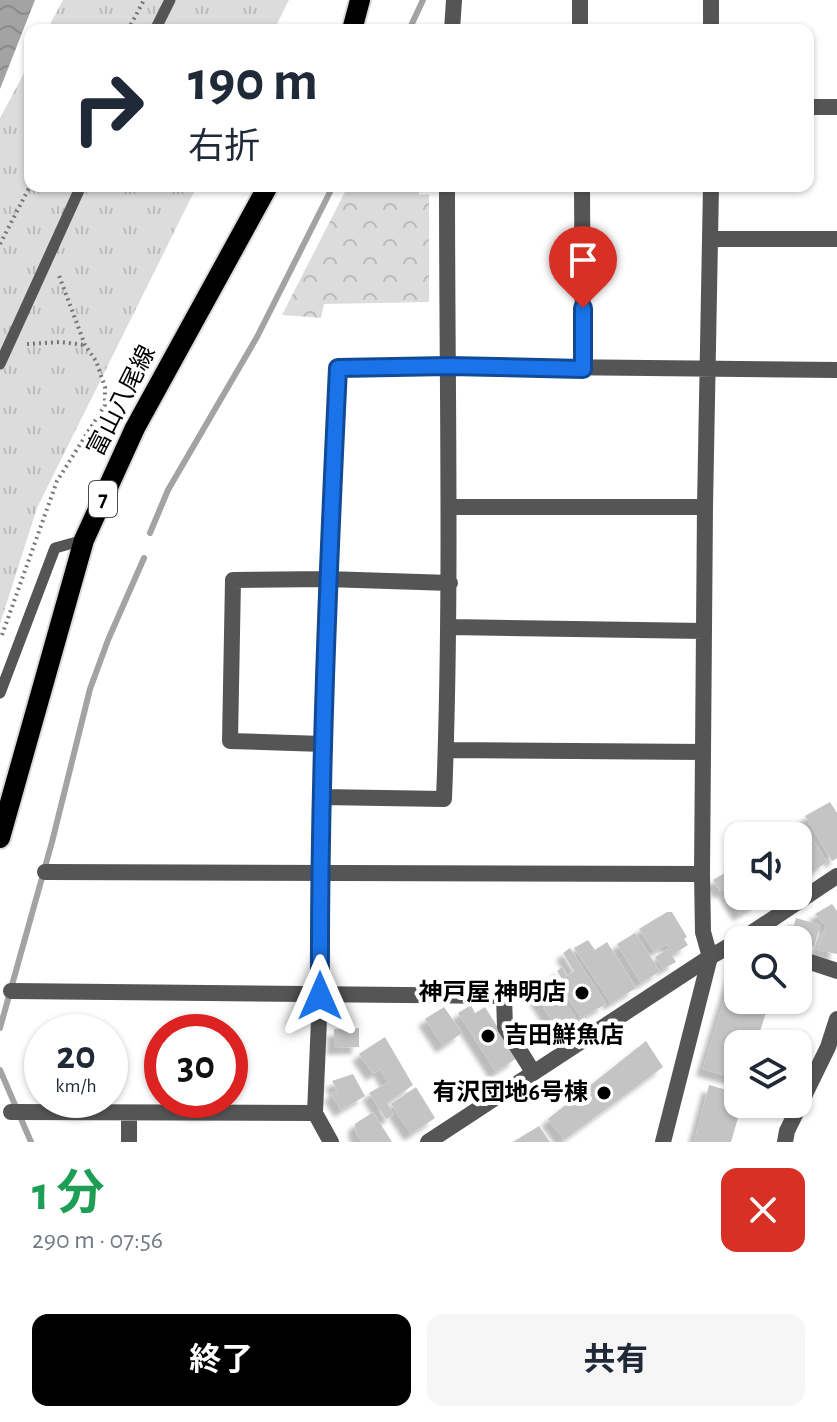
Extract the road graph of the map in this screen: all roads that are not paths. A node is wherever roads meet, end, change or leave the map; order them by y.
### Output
1 (170, 0) edge
2 (360, 0) edge
3 (454, 0) edge
4 (580, 0) edge
5 (711, 0) edge
6 (158, 24) edge
7 (354, 24) edge
8 (452, 24) edge
9 (580, 24) edge
10 (711, 24) edge
11 (814, 107) edge
12 (837, 107) edge
13 (78, 192) edge
14 (265, 192) edge
15 (447, 192) edge
16 (582, 192) edge
17 (711, 192) edge
18 (711, 239) junction
19 (837, 239) edge
20 (0, 364) edge
21 (449, 366) junction
22 (583, 369) junction
23 (709, 369) junction
24 (837, 370) edge
25 (451, 507) junction
26 (705, 507) junction
27 (84, 540) junction
28 (327, 579) junction
29 (450, 583) junction
30 (450, 627) junction
31 (704, 631) junction
32 (0, 693) edge
33 (323, 744) junction
34 (446, 750) junction
35 (703, 752) junction
36 (321, 797) junction
37 (0, 838) edge
38 (45, 872) dead end
39 (319, 874) junction
40 (702, 874) junction
41 (837, 876) edge
42 (764, 926) edge
43 (724, 950) edge
44 (710, 957) junction
45 (812, 963) edge
46 (837, 971) edge
47 (11, 991) dead end
48 (320, 996) junction
49 (837, 1019) edge
50 (533, 1072) junction
51 (11, 1112) dead end
52 (129, 1113) junction
53 (315, 1113) junction
54 (129, 1142) edge
55 (331, 1142) edge
56 (428, 1142) edge
57 (663, 1142) edge
58 (785, 1142) edge

1 - 6 lane
2 - 7 main road
3 - 8 street
4 - 9 street
5 - 10 street
11 - 12 street
13 - 20 lane
14 - 27 main road, 富山八尾線 / 7
15 - 21 street
16 - 22 street
17 - 18 street
18 - 19 street
18 - 23 street
21 - 22 street
21 - 25 street
21 - 28 street
22 - 23 street
23 - 24 street
23 - 26 street
25 - 26 street
25 - 29 street
26 - 31 street
27 - 32 lane
27 - 37 main road, 富山八尾線 / 7
28 - 29 street
28 - 33 street
28 - 33 street
29 - 30 street
30 - 31 street
30 - 34 street
31 - 35 street
33 - 36 street
34 - 35 street
34 - 36 street
35 - 40 street
36 - 39 street
38 - 39 street
39 - 40 street
39 - 48 street
40 - 44 street
41 - 42 street
43 - 44 street
44 - 50 street
44 - 57 street
45 - 46 street
47 - 48 street
48 - 50 street
48 - 53 street
49 - 58 street
50 - 56 street
51 - 52 street
52 - 53 street
52 - 54 street
53 - 55 street

